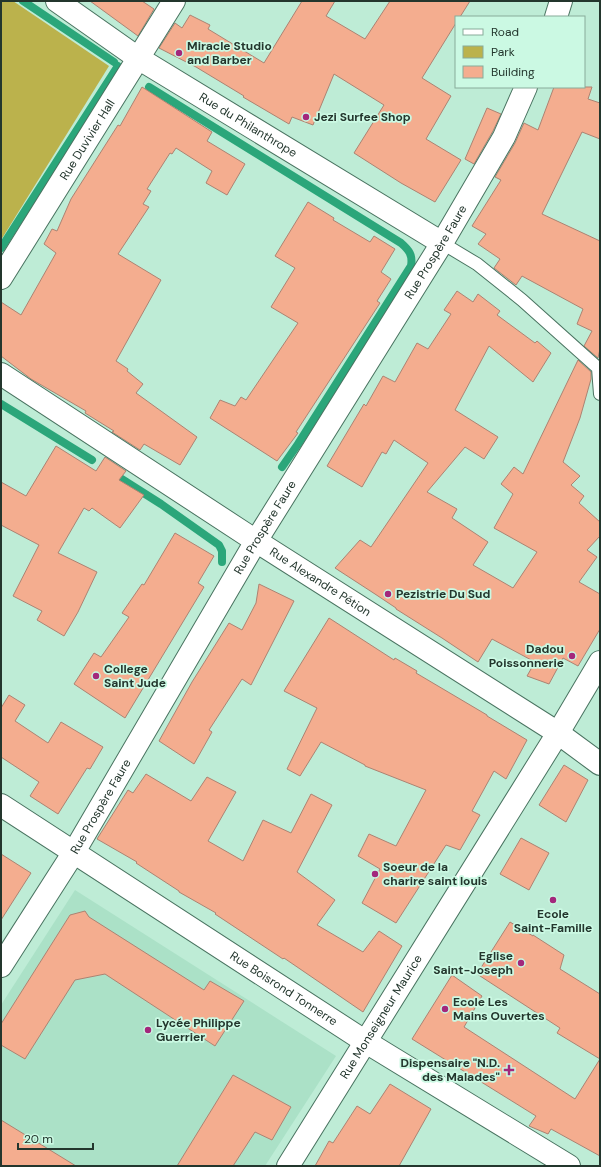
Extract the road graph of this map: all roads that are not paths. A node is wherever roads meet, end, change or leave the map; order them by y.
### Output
1 (57, 1) edge
2 (174, 1) edge
3 (560, 1) edge
4 (556, 16) edge
5 (138, 58) junction
6 (526, 88) edge
7 (442, 243) junction
8 (1, 278) edge
9 (1, 374) edge
10 (600, 394) edge
11 (256, 541) junction
12 (600, 662) edge
13 (558, 733) junction
14 (600, 764) edge
15 (1, 805) edge
16 (74, 852) junction
17 (1, 966) edge
18 (366, 1042) junction
19 (288, 1166) edge
20 (569, 1166) edge

1 - 5 street, Rue du Philanthrope
2 - 5 street, Rue Duvivier Hall
3 - 4 street
5 - 7 street, Rue du Philanthrope
5 - 8 street, Rue Duvivier Hall
6 - 7 street, Rue Prospère Faure
7 - 10 lane
7 - 11 street, Rue Prospère Faure
9 - 11 street, Rue Alexandre Pétion
11 - 13 street, Rue Alexandre Pétion
11 - 16 street, Rue Prospère Faure
12 - 13 street, Rue Monseigneur Maurice
13 - 14 street, Rue Alexandre Pétion
13 - 18 street, Rue Monseigneur Maurice
15 - 16 street, Rue Boisrond Tonnerre
16 - 17 street, Rue Prospère Faure
16 - 18 street, Rue Boisrond Tonnerre
18 - 19 street, Rue Monseigneur Maurice
18 - 20 street, Rue Boisrond Tonnerre

